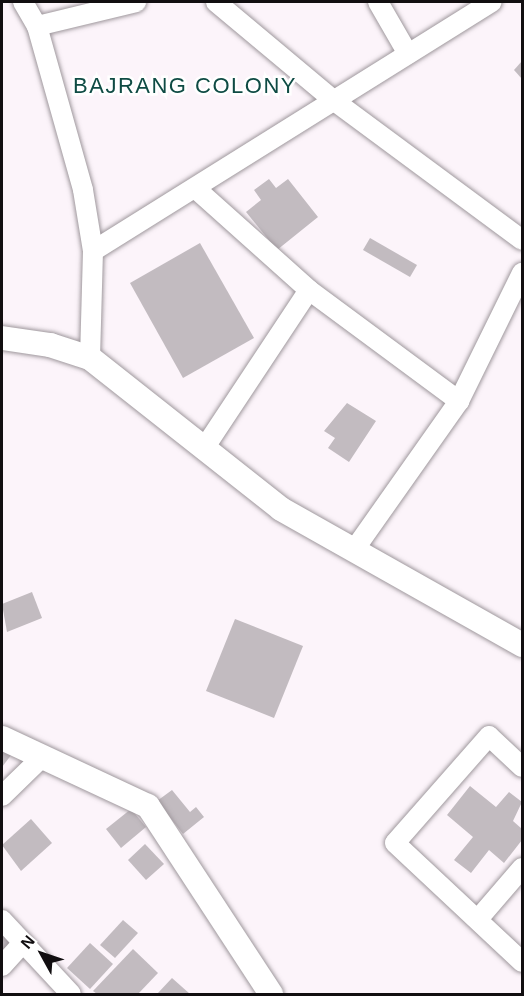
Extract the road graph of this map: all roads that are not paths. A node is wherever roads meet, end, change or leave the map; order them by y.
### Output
1 (23, 2) edge
2 (136, 2) edge
3 (216, 2) edge
4 (378, 2) edge
5 (492, 2) edge
6 (467, 8) edge
7 (37, 27) junction
8 (408, 54) junction
9 (333, 100) junction
10 (195, 188) junction
11 (522, 240) edge
12 (93, 250) junction
13 (522, 273) edge
14 (309, 290) junction
15 (2, 338) edge
16 (90, 358) junction
17 (459, 401) junction
18 (206, 447) junction
19 (354, 550) junction
20 (522, 645) edge
21 (2, 738) edge
22 (40, 759) junction
23 (522, 766) edge
24 (2, 796) edge
25 (522, 868) edge
26 (479, 918) junction
27 (2, 920) edge
28 (23, 943) junction
29 (522, 962) edge
30 (2, 966) edge
31 (268, 993) edge
32 (71, 994) edge

1 - 7 street
2 - 7 street
3 - 9 street
4 - 8 street
5 - 6 street
6 - 8 street
7 - 12 street
8 - 9 street
9 - 10 street
9 - 11 street
10 - 12 street
10 - 14 street
12 - 16 street
13 - 17 street
14 - 17 street
14 - 18 street
15 - 16 street
16 - 18 street
17 - 19 street
18 - 19 street
19 - 20 street
21 - 22 street
22 - 24 street
22 - 31 street
23 - 26 street
25 - 26 street
26 - 29 street
27 - 28 street
28 - 30 street
28 - 32 street

